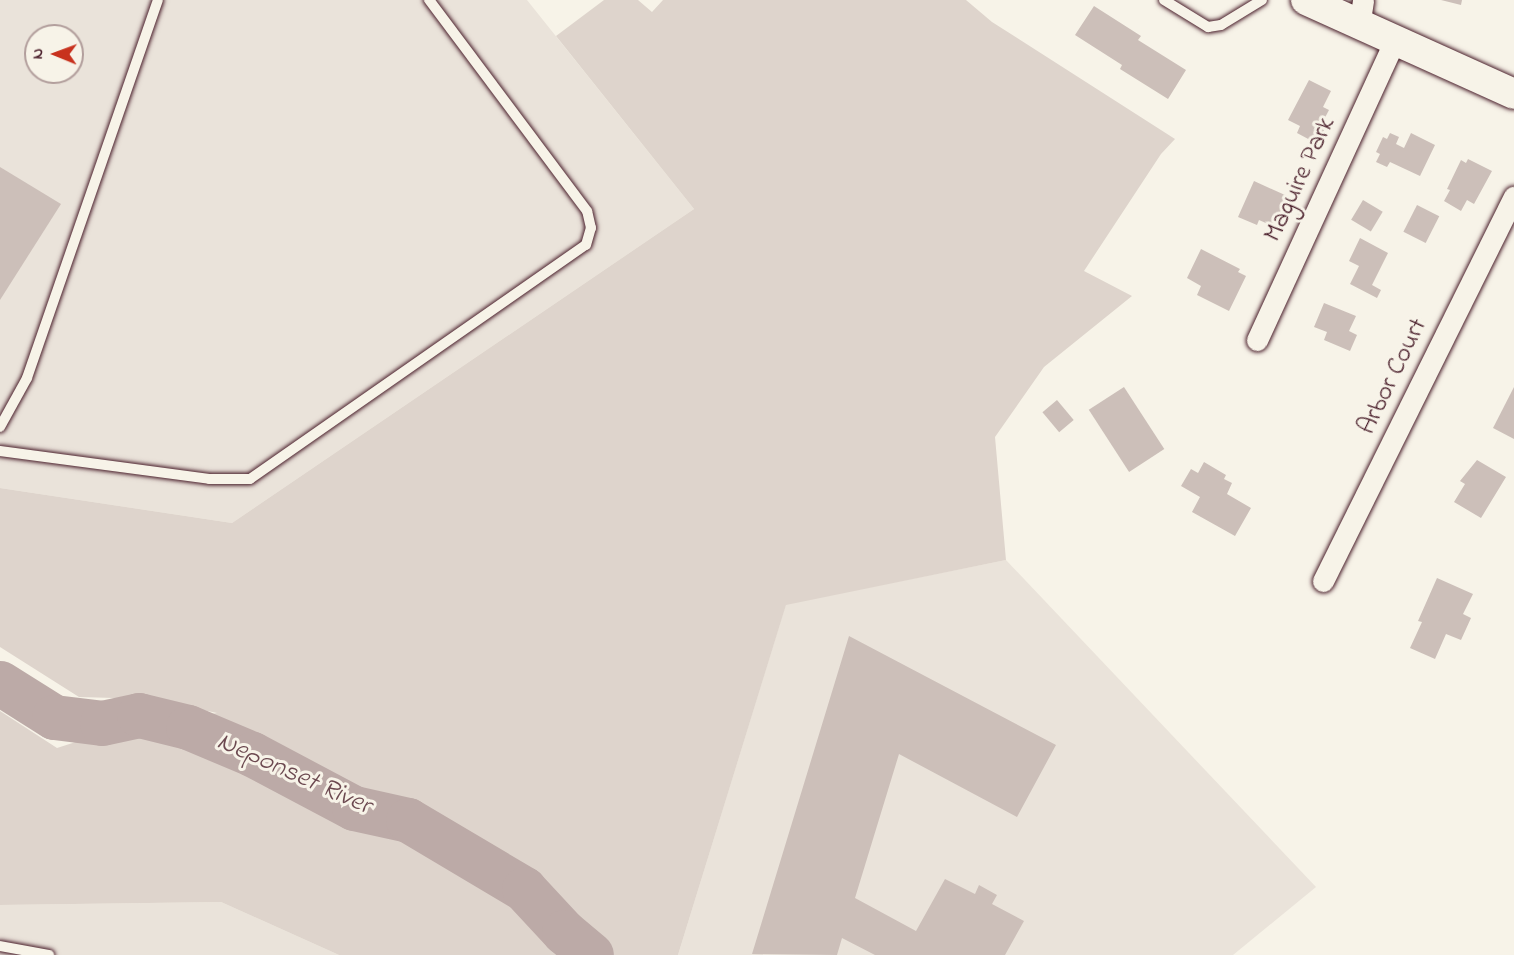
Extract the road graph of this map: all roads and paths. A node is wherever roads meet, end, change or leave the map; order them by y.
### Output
1 (158, 0) edge
2 (429, 0) edge
3 (1164, 0) edge
4 (1262, 0) edge
5 (1306, 0) edge
6 (1361, 13) edge
7 (1394, 42) junction
8 (1514, 94) edge
9 (1514, 197) edge
10 (1257, 340) dead end
11 (0, 427) edge
12 (0, 451) edge
13 (1323, 581) dead end
14 (0, 945) edge
15 (49, 955) edge

1 - 11 lane
2 - 12 lane
3 - 4 lane
5 - 6 street
6 - 7 street
7 - 8 street
7 - 10 street, Maguire Park
9 - 13 street, Arbor Court
14 - 15 lane

